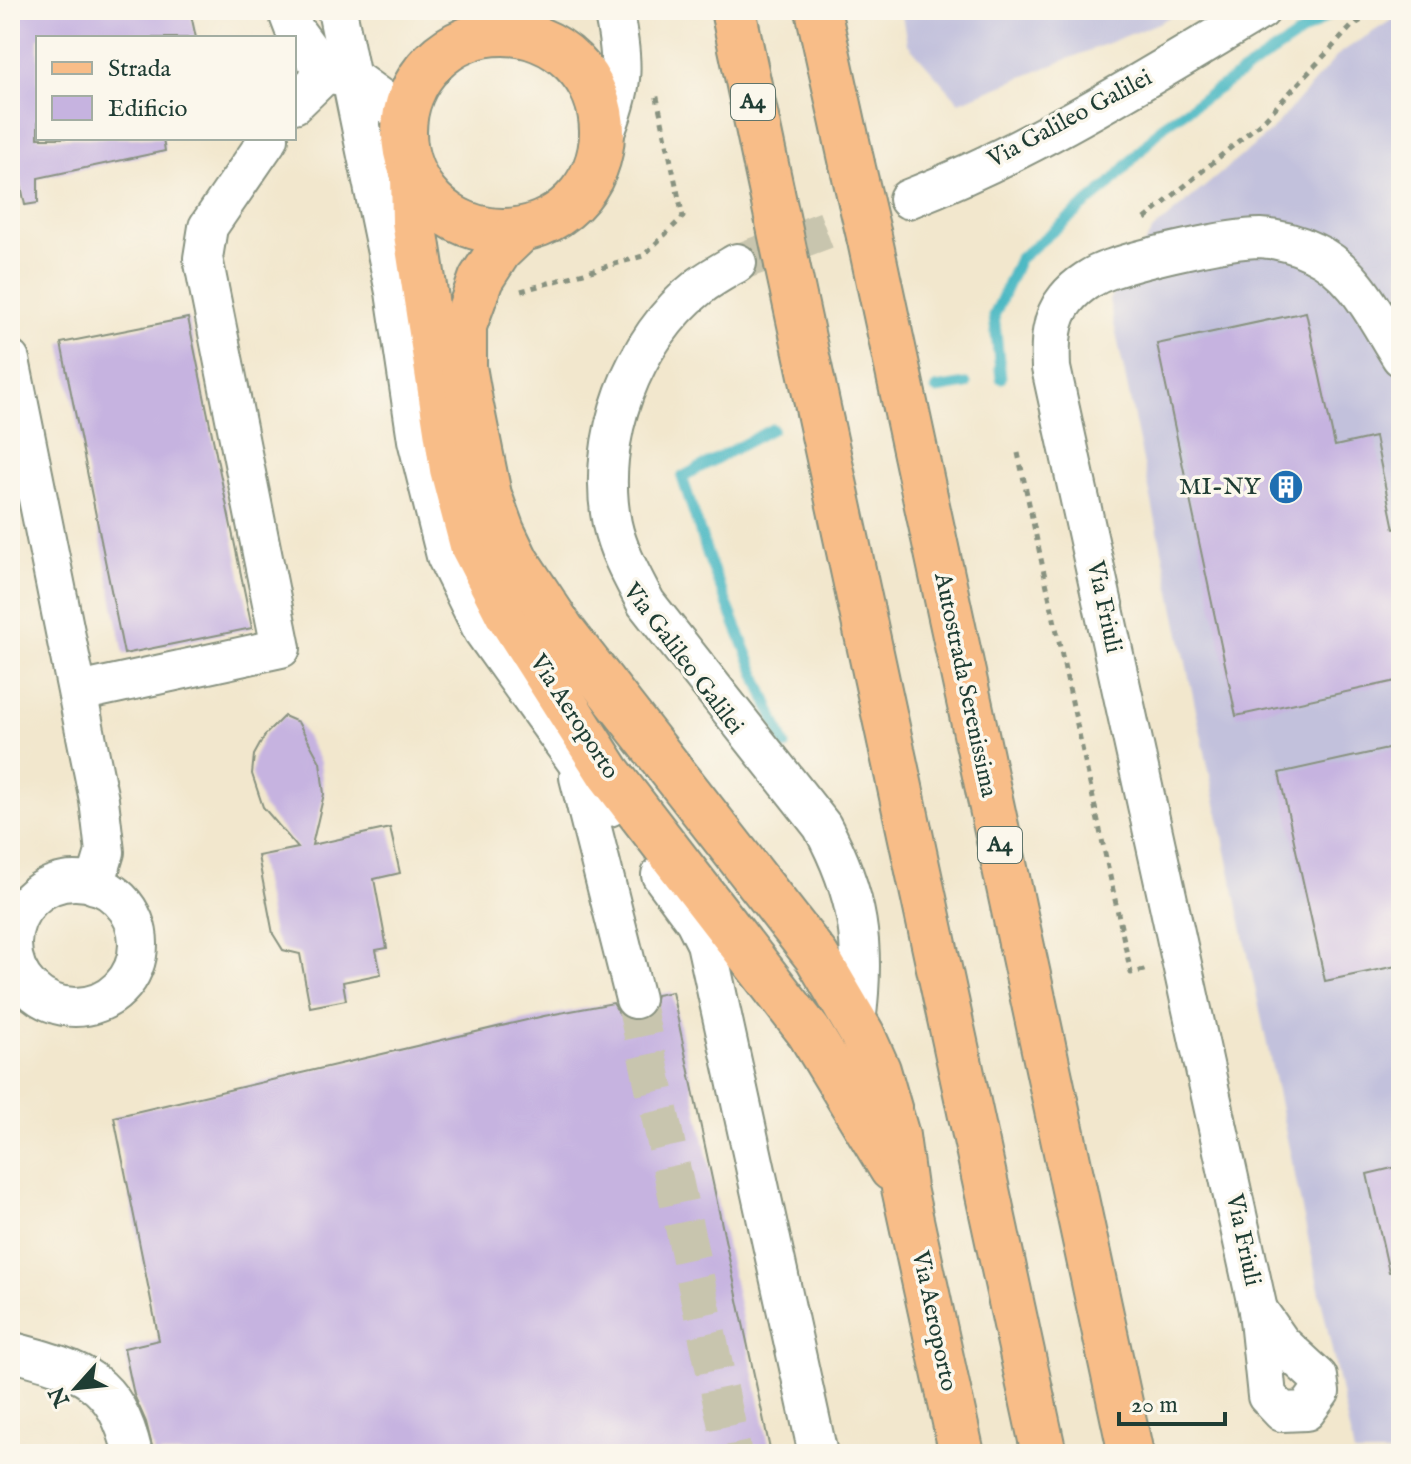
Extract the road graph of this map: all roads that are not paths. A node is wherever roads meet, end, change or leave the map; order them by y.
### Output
1 (337, 10) edge
2 (613, 10) edge
3 (733, 10) edge
4 (818, 10) edge
5 (1261, 10) edge
6 (1240, 20) edge
7 (291, 26) edge
8 (339, 75) junction
9 (296, 103) edge
10 (405, 116) junction
11 (268, 140) edge
12 (602, 140) junction
13 (413, 175) junction
14 (908, 199) tunnel mouth
15 (521, 230) junction
16 (737, 263) tunnel mouth
17 (1401, 357) edge
18 (10, 360) edge
19 (79, 692) junction
20 (576, 763) junction
21 (95, 885) junction
22 (18, 989) edge
23 (635, 999) tunnel mouth
24 (852, 1015) junction
25 (904, 1188) junction
26 (1258, 1310) dead end
27 (10, 1351) edge
28 (133, 1454) edge
29 (818, 1454) edge
30 (962, 1454) edge
31 (1044, 1454) edge
32 (1131, 1454) edge

1 - 8 street
2 - 12 street
3 - 31 main road, A4, bridge
4 - 32 main road, Autostrada Serenissima / A4, bridge
5 - 6 street, Via Galileo Galilei
6 - 14 street, Via Galileo Galilei
7 - 8 street
8 - 9 street
8 - 10 street
8 - 20 street
10 - 12 main road
10 - 13 main road
11 - 19 street
12 - 15 main road
13 - 15 main road
13 - 25 main road, Via Aeroporto
15 - 24 main road, Via Aeroporto
16 - 24 street, Via Galileo Galilei
17 - 26 street, Via Friuli
18 - 19 street
19 - 21 street
20 - 23 street
20 - 29 street
21 - 22 street
21 - 22 street
24 - 25 main road, Via Aeroporto
25 - 30 main road, Via Aeroporto
27 - 28 street

